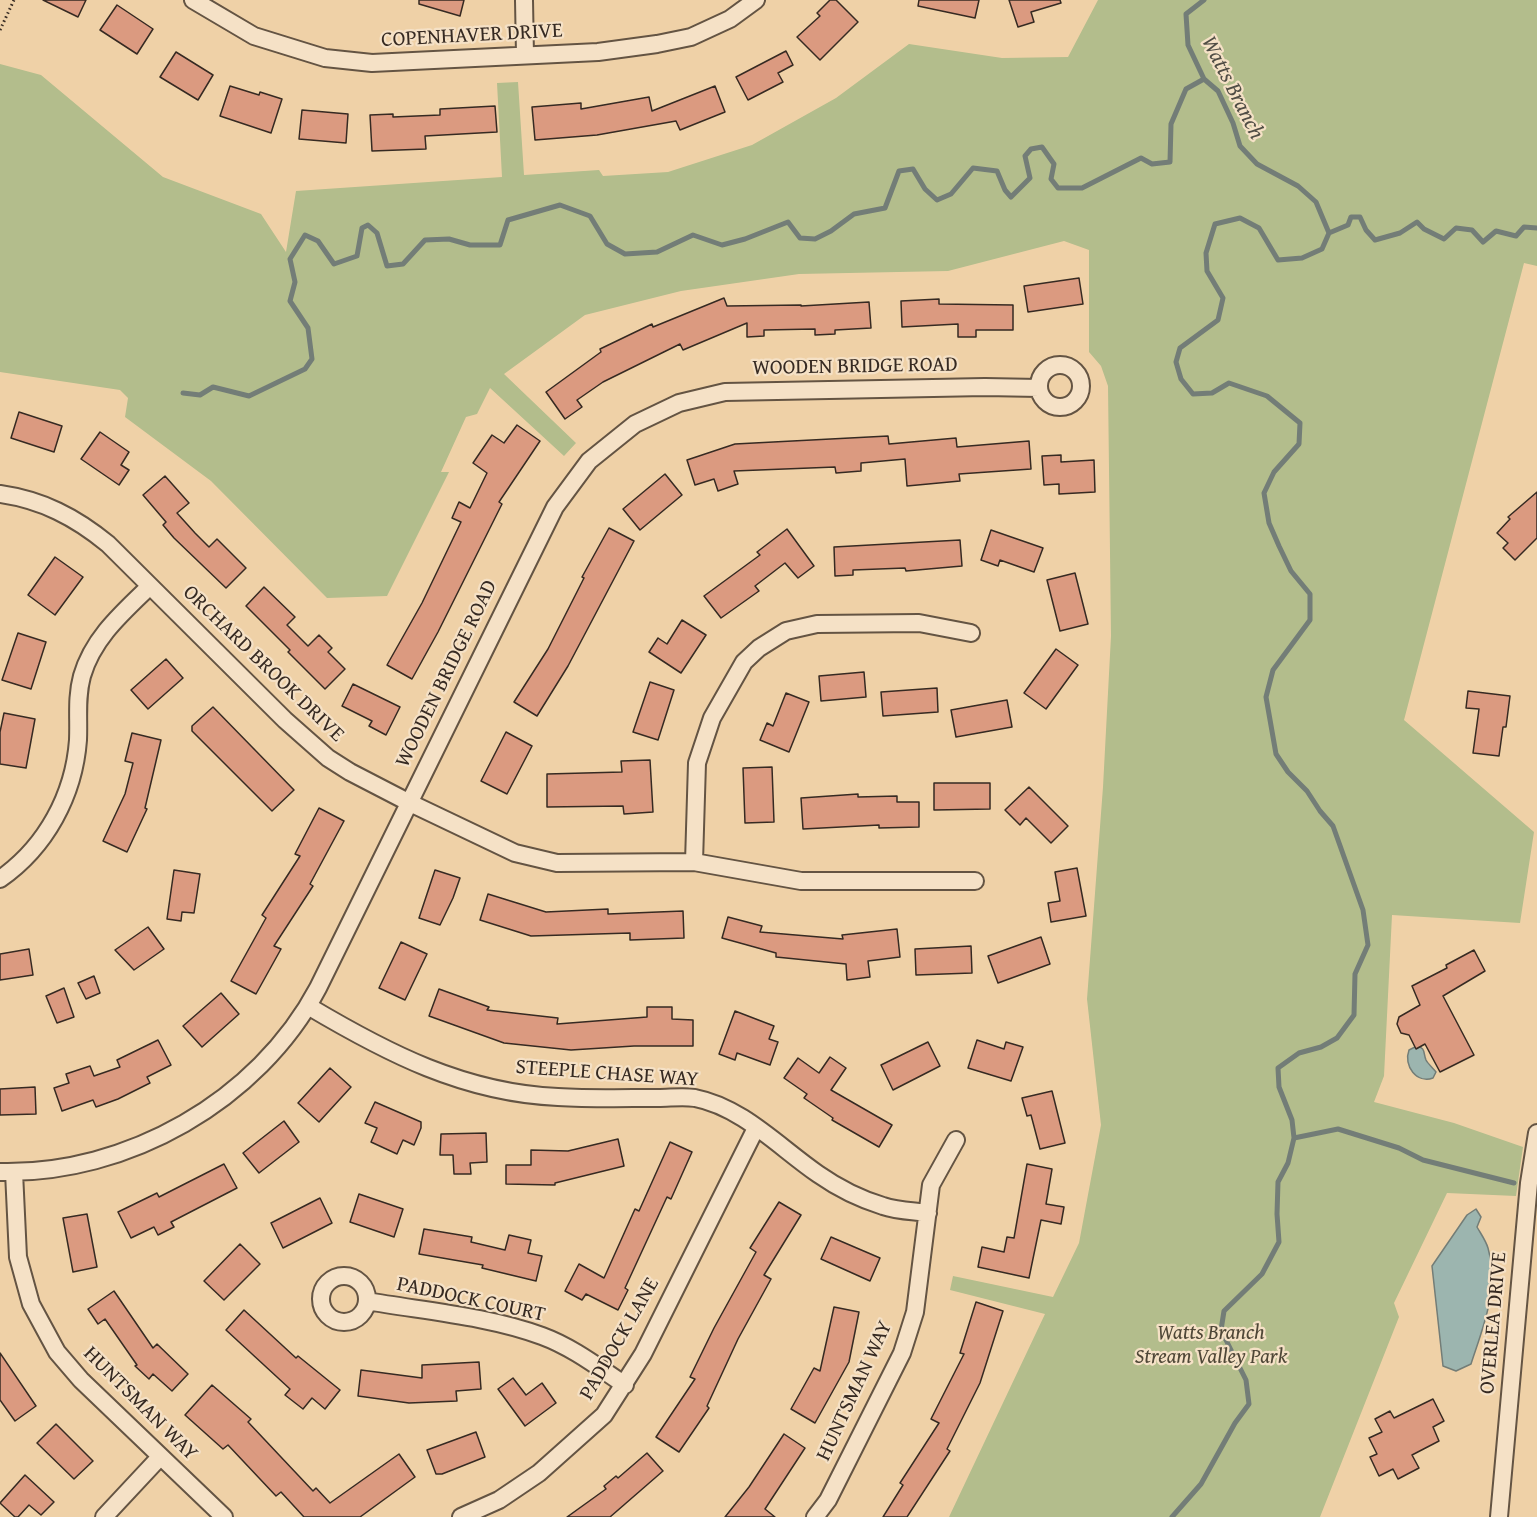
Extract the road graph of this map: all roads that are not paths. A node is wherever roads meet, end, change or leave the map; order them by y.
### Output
1 (194, 0) edge
2 (524, 0) edge
3 (756, 0) edge
4 (525, 55) junction
5 (1039, 388) dead end
6 (0, 494) edge
7 (150, 586) junction
8 (971, 633) dead end
9 (408, 802) junction
10 (694, 862) junction
11 (0, 879) edge
12 (975, 881) dead end
13 (308, 1006) junction
14 (756, 1128) junction
15 (1537, 1133) edge
16 (956, 1140) dead end
17 (7, 1172) edge
18 (928, 1214) junction
19 (367, 1301) dead end
20 (625, 1385) junction
21 (160, 1457) junction
22 (104, 1517) edge
23 (224, 1517) edge
24 (461, 1517) edge
25 (815, 1517) edge
26 (1499, 1517) edge

1 - 4 street, COPENHAVER DRIVE
2 - 4 street
3 - 4 street, COPENHAVER DRIVE
5 - 9 street, WOODEN BRIDGE ROAD
6 - 7 street, ORCHARD BROOK DRIVE
7 - 9 street, ORCHARD BROOK DRIVE
7 - 11 street
8 - 10 street
9 - 10 street, ORCHARD BROOK DRIVE
9 - 13 street, WOODEN BRIDGE ROAD
10 - 12 street, ORCHARD BROOK DRIVE
13 - 14 street, STEEPLE CHASE WAY
13 - 17 street, WOODEN BRIDGE ROAD
14 - 18 street, STEEPLE CHASE WAY
14 - 20 street, PADDOCK LANE
15 - 26 street, OVERLEA DRIVE
16 - 18 street, HUNTSMAN WAY
17 - 21 street, HUNTSMAN WAY
18 - 25 street, HUNTSMAN WAY
19 - 20 street, PADDOCK COURT
20 - 24 street, PADDOCK LANE
21 - 22 street
21 - 23 street, HUNTSMAN WAY

